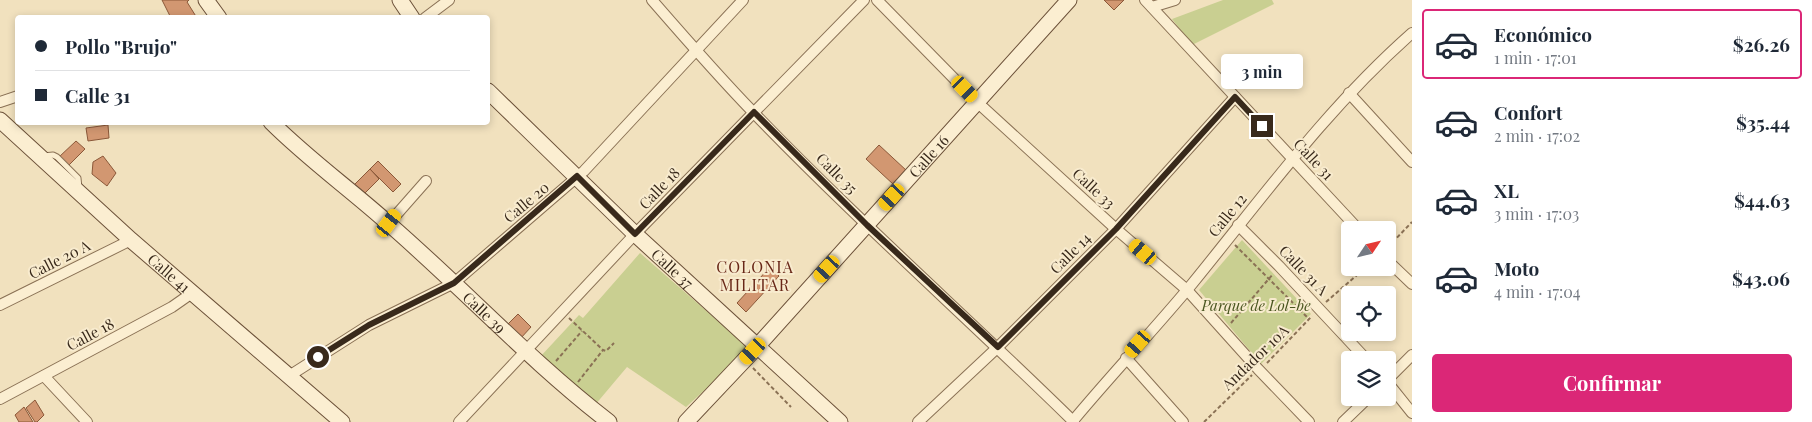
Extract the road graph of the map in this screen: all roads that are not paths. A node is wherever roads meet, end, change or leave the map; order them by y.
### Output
1 (206, 0) edge
2 (400, 0) edge
3 (449, 0) edge
4 (652, 0) edge
5 (743, 0) edge
6 (864, 0) edge
7 (877, 0) edge
8 (1069, 0) edge
9 (1175, 0) edge
10 (1148, 4) edge
11 (217, 15) edge
12 (410, 15) edge
13 (430, 15) edge
14 (1412, 33) edge
15 (696, 49) junction
16 (490, 93) edge
17 (1349, 93) junction
18 (15, 97) edge
19 (1235, 97) junction
20 (0, 102) edge
21 (977, 102) junction
22 (754, 112) junction
23 (0, 120) edge
24 (274, 125) edge
25 (1293, 158) junction
26 (1412, 162) edge
27 (577, 176) junction
28 (426, 181) dead end
29 (1351, 221) edge
30 (389, 223) junction
31 (867, 225) junction
32 (1238, 225) junction
33 (1116, 229) junction
34 (635, 234) junction
35 (131, 240) junction
36 (1396, 268) edge
37 (454, 283) junction
38 (1412, 284) edge
39 (1187, 290) junction
40 (192, 293) junction
41 (0, 305) edge
42 (757, 346) junction
43 (998, 347) junction
44 (524, 351) junction
45 (1359, 351) edge
46 (1412, 355) edge
47 (1126, 358) junction
48 (1396, 372) edge
49 (44, 376) junction
50 (289, 376) junction
51 (1396, 392) edge
52 (0, 399) edge
53 (1360, 406) edge
54 (1412, 413) edge
55 (88, 422) edge
56 (342, 422) edge
57 (459, 422) edge
58 (608, 422) edge
59 (686, 422) edge
60 (840, 422) edge
61 (918, 422) edge
62 (1073, 422) edge
63 (1183, 422) edge
64 (1309, 422) edge
65 (1343, 422) edge

1 - 11 main road
2 - 12 main road
3 - 13 street
4 - 15 street, Calle 35
5 - 15 street, Calle 20
6 - 22 street, Calle 18
7 - 21 street, Calle 33
8 - 21 main road, Calle 16
9 - 10 street
10 - 19 street, Calle 31
14 - 17 street, Calle 12
15 - 22 street, Calle 35
15 - 27 street, Calle 20
16 - 27 main road, Calle 37
17 - 25 street, Calle 12
17 - 26 street
18 - 20 street
19 - 25 street, Calle 31
19 - 33 street, Calle 14
21 - 31 main road, Calle 16
21 - 33 street, Calle 33
22 - 31 street, Calle 35
22 - 34 street, Calle 18
23 - 35 main road, Calle 41
24 - 30 main road, Calle 39
25 - 29 street, Calle 31
25 - 32 street, Calle 12
27 - 34 main road, Calle 37
27 - 37 street, Calle 20
28 - 30 street
30 - 37 main road, Calle 39
31 - 42 main road, Calle 16
31 - 43 street, Calle 35
32 - 39 street, Calle 12
32 - 45 street, Calle 31 A
33 - 39 street, Calle 33
33 - 43 street, Calle 14
34 - 42 main road, Calle 37
34 - 44 street, Calle 18
35 - 40 main road, Calle 41
35 - 41 street, Calle 20 A
36 - 38 street
37 - 44 main road, Calle 39
37 - 50 street, Calle 20
39 - 47 street, Calle 12
39 - 64 street, Calle 33
40 - 49 street, Calle 18
40 - 50 main road, Calle 41
42 - 59 main road, Calle 16
42 - 60 main road, Calle 37
43 - 61 street, Calle 14
43 - 62 street, Calle 35
44 - 57 street, Calle 18
44 - 58 main road, Calle 39
46 - 48 street
47 - 62 street, Calle 12
47 - 63 street
49 - 52 street, Calle 18
49 - 55 street
50 - 56 main road, Calle 41
51 - 54 street
53 - 65 street

